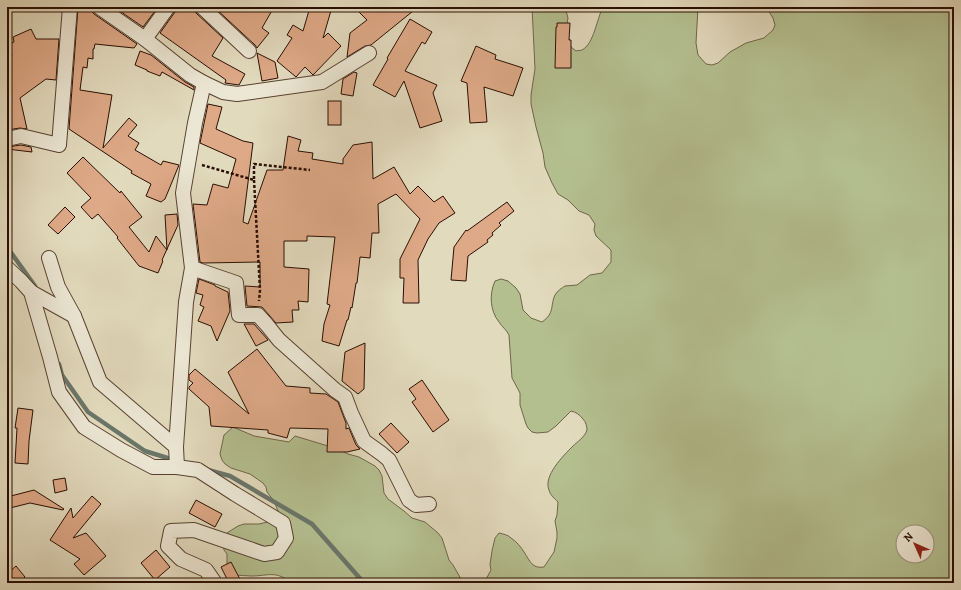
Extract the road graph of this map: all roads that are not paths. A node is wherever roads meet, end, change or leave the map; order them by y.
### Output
1 (70, 7) edge
2 (99, 7) edge
3 (168, 7) edge
4 (202, 7) edge
5 (145, 39) junction
6 (249, 50) dead end
7 (369, 53) dead end
8 (204, 83) junction
9 (7, 139) edge
10 (49, 258) dead end
11 (7, 268) edge
12 (192, 268) junction
13 (31, 292) junction
14 (74, 316) junction
15 (176, 447) junction
16 (178, 467) junction
17 (429, 504) dead end
18 (215, 583) edge

1 - 9 street
2 - 5 street
3 - 5 street
4 - 6 street
5 - 8 street
7 - 8 street
8 - 12 street
10 - 14 street
11 - 13 street
12 - 15 street
12 - 17 street
13 - 14 street
13 - 16 street
14 - 15 street
15 - 16 street
16 - 18 street

